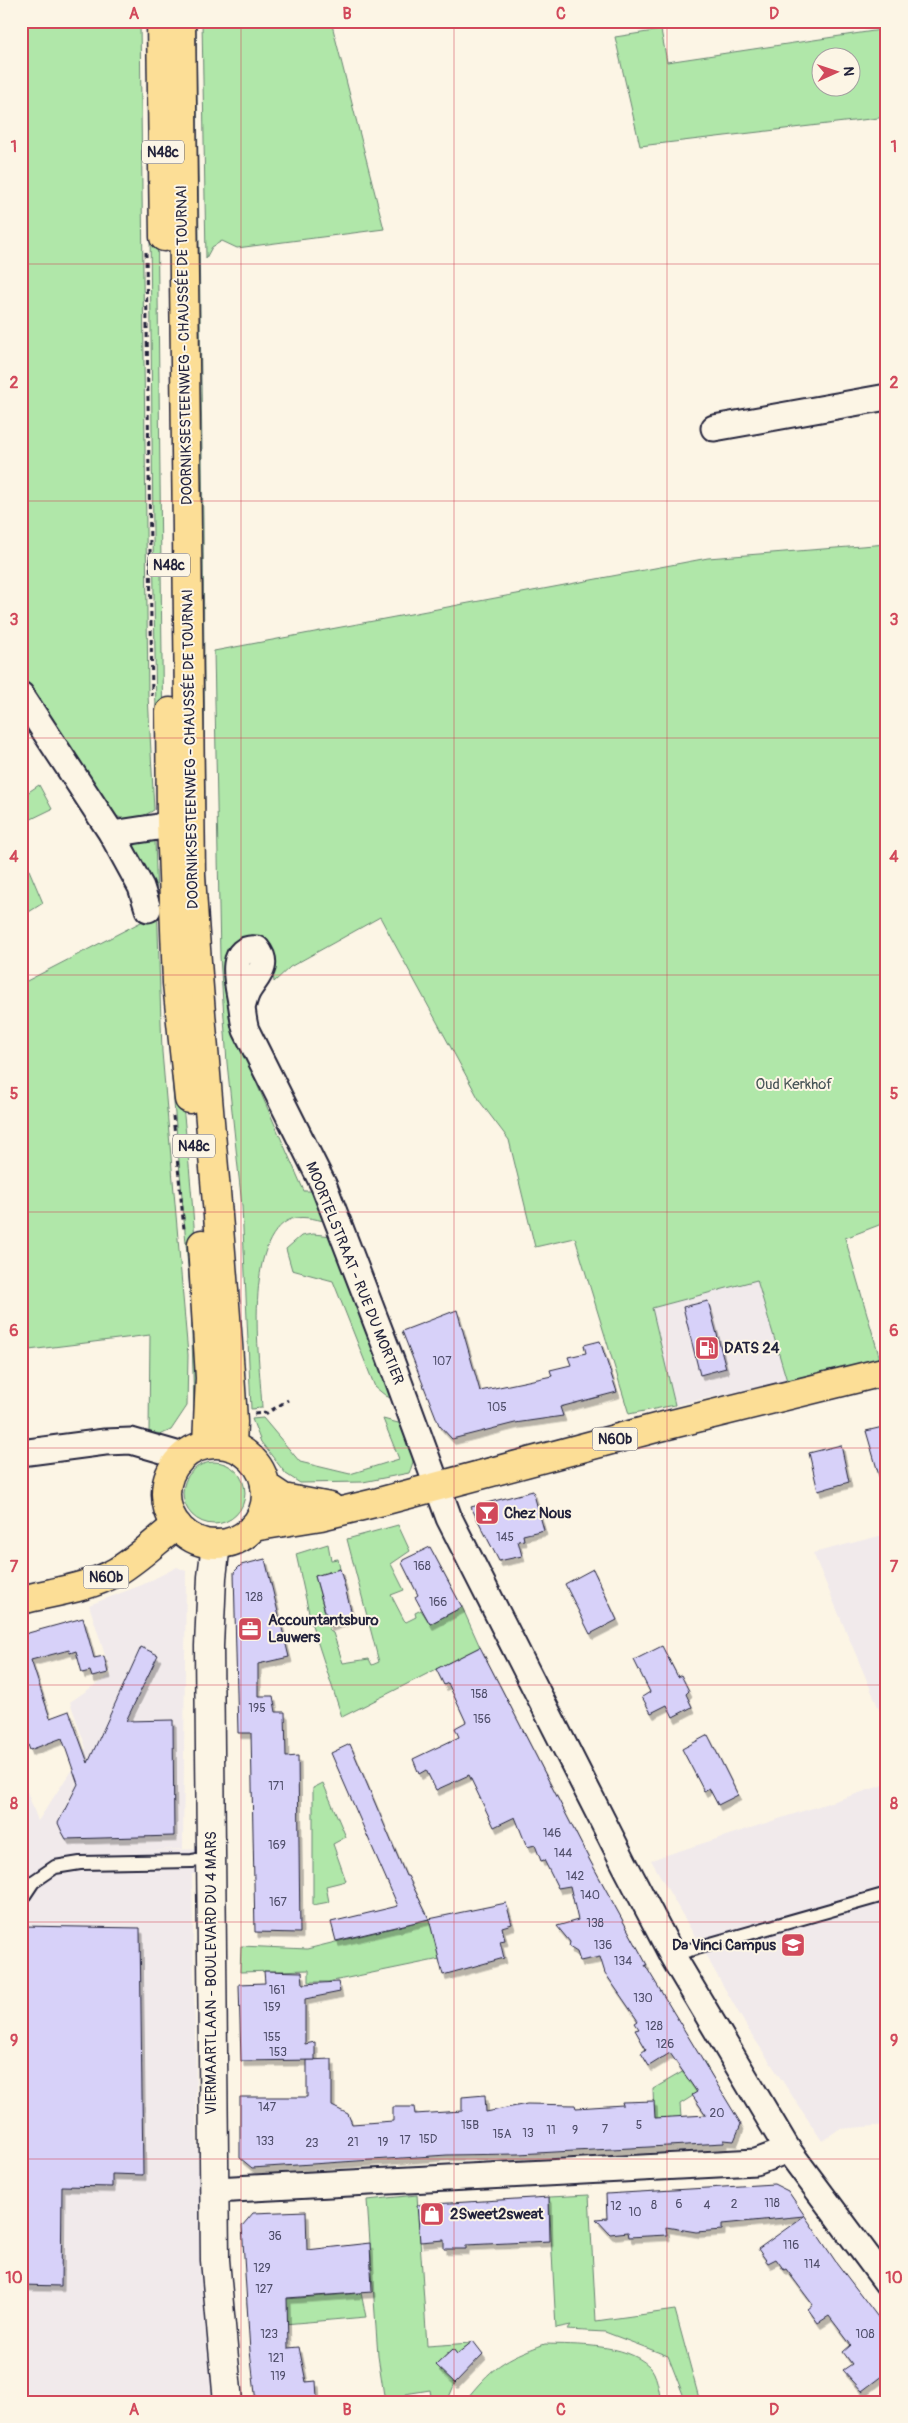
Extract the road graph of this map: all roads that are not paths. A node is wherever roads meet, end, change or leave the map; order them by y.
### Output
1 (161, 21) edge
2 (181, 21) edge
3 (887, 397) edge
4 (714, 428) dead end
5 (21, 694) edge
6 (181, 820) junction
7 (112, 834) junction
8 (148, 909) dead end
9 (242, 1008) dead end
10 (887, 1371) edge
11 (220, 1445) junction
12 (21, 1453) edge
13 (183, 1456) junction
14 (266, 1486) junction
15 (437, 1486) junction
16 (343, 1510) junction
17 (177, 1525) junction
18 (253, 1527) junction
19 (216, 1544) junction
20 (21, 1600) edge
21 (211, 1858) junction
22 (887, 1894) edge
23 (21, 1900) edge
24 (672, 1955) junction
25 (788, 2150) junction
26 (215, 2190) junction
27 (887, 2283) edge
28 (228, 2402) edge

1 - 6 main road, DOORNIKSESTEENWEG - CHAUSSÉE DE TOURNAI / N48c
2 - 6 main road, DOORNIKSESTEENWEG - CHAUSSÉE DE TOURNAI / N48c
3 - 4 street
5 - 7 street
6 - 7 street
6 - 11 main road, DOORNIKSESTEENWEG - CHAUSSÉE DE TOURNAI / N48c
7 - 8 street
9 - 15 street, MOORTELSTRAAT - RUE DU MORTIER
10 - 15 main road, N60b
11 - 13 main road
11 - 14 main road
12 - 13 street
13 - 17 main road
14 - 16 main road, N60b
14 - 18 main road, N60b
15 - 16 main road, N60b
15 - 24 street, MOORTELSTRAAT - RUE DU MORTIER
16 - 18 main road, N60b
17 - 19 main road
17 - 20 main road, N60b
18 - 19 main road, N60b
19 - 21 street, VIERMAARTLAAN - BOULEVARD DU 4 MARS
21 - 23 lane
21 - 26 street, VIERMAARTLAAN - BOULEVARD DU 4 MARS
22 - 24 lane
24 - 25 street, MOORTELSTRAAT - RUE DU MORTIER
25 - 26 street
25 - 27 street, MOORTELSTRAAT - RUE DU MORTIER
26 - 28 street, VIERMAARTLAAN - BOULEVARD DU 4 MARS

